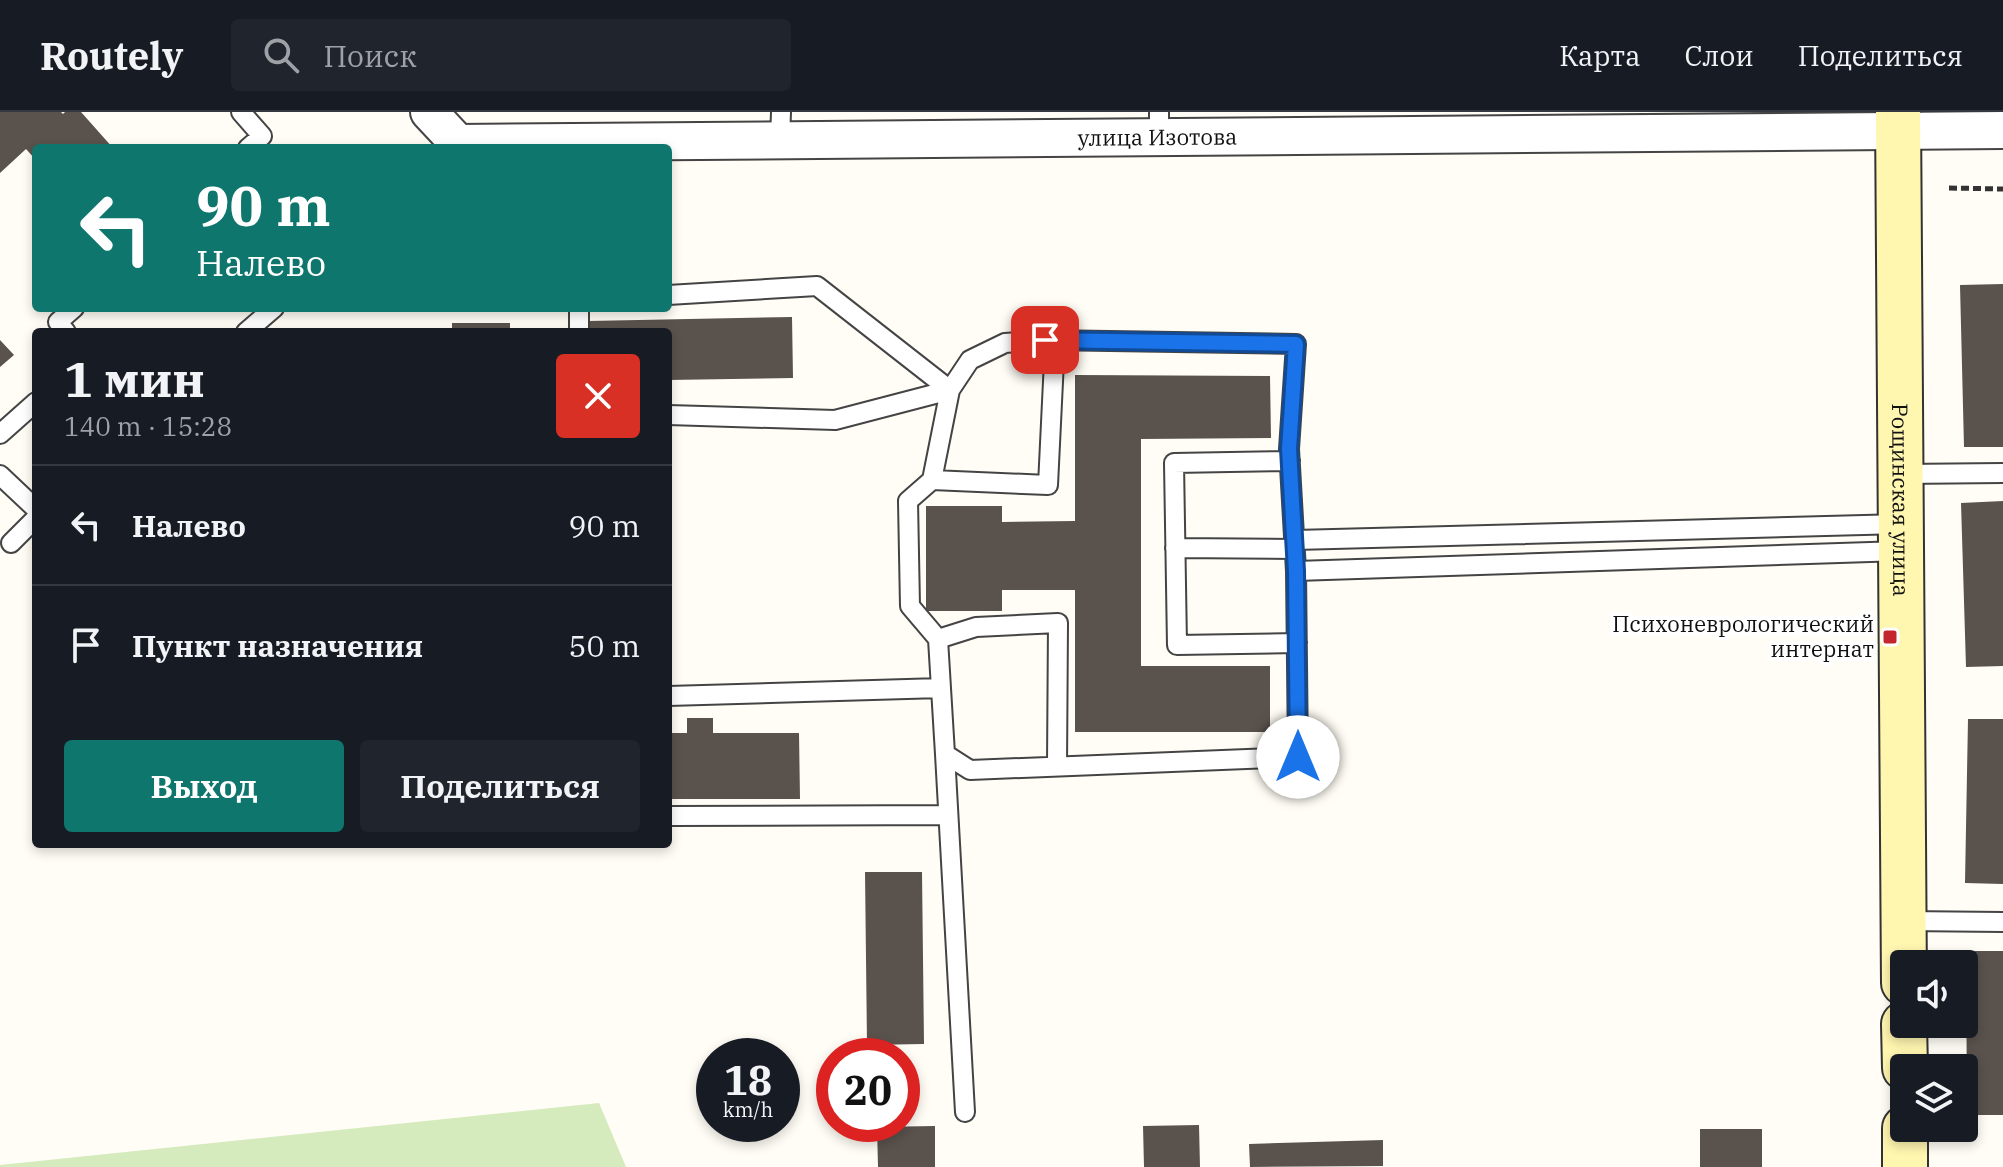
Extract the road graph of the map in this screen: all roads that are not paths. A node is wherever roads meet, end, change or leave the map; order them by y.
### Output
1 (241, 112) edge
2 (429, 112) edge
3 (1898, 122) edge
4 (1159, 124) edge
5 (780, 126) edge
6 (2003, 130) edge
7 (253, 144) edge
8 (455, 144) edge
9 (473, 144) edge
10 (672, 295) edge
11 (69, 312) edge
12 (269, 312) edge
13 (63, 328) edge
14 (251, 328) edge
15 (1055, 340) junction
16 (950, 390) junction
17 (32, 406) edge
18 (672, 415) edge
19 (0, 434) edge
20 (1290, 461) junction
21 (2003, 473) edge
22 (1901, 474) junction
23 (0, 475) edge
24 (932, 480) junction
25 (32, 505) edge
26 (32, 522) edge
27 (1902, 537) junction
28 (11, 543) dead end
29 (1295, 544) junction
30 (1175, 548) junction
31 (1296, 571) junction
32 (938, 639) junction
33 (1297, 643) junction
34 (941, 688) junction
35 (672, 696) edge
36 (945, 754) junction
37 (1057, 766) junction
38 (948, 815) junction
39 (672, 816) edge
40 (1904, 921) junction
41 (2003, 922) edge
42 (1904, 950) edge
43 (965, 1112) dead end
44 (1905, 1142) edge
45 (1905, 1167) edge

1 - 7 lane
2 - 8 street, улица Изотова
3 - 4 street, улица Изотова
3 - 6 street, улица Изотова
3 - 22 street, Рощинская улица
4 - 5 street, улица Изотова
5 - 9 street, улица Изотова
10 - 16 lane
11 - 13 lane
12 - 14 lane
15 - 16 lane
15 - 20 lane
15 - 24 lane
16 - 18 lane
16 - 24 lane
17 - 19 lane
20 - 29 lane
20 - 30 lane
21 - 22 lane
22 - 27 street, Рощинская улица
23 - 25 lane
24 - 32 lane
26 - 28 lane
27 - 29 lane
27 - 31 lane
27 - 40 street, Рощинская улица
29 - 30 lane
29 - 31 lane
30 - 33 lane
31 - 33 lane
32 - 34 lane
32 - 37 lane
33 - 37 lane
34 - 35 lane
34 - 36 lane
36 - 37 lane
36 - 38 lane
38 - 39 lane
38 - 43 lane
40 - 41 lane
40 - 42 street, Рощинская улица
44 - 45 street

